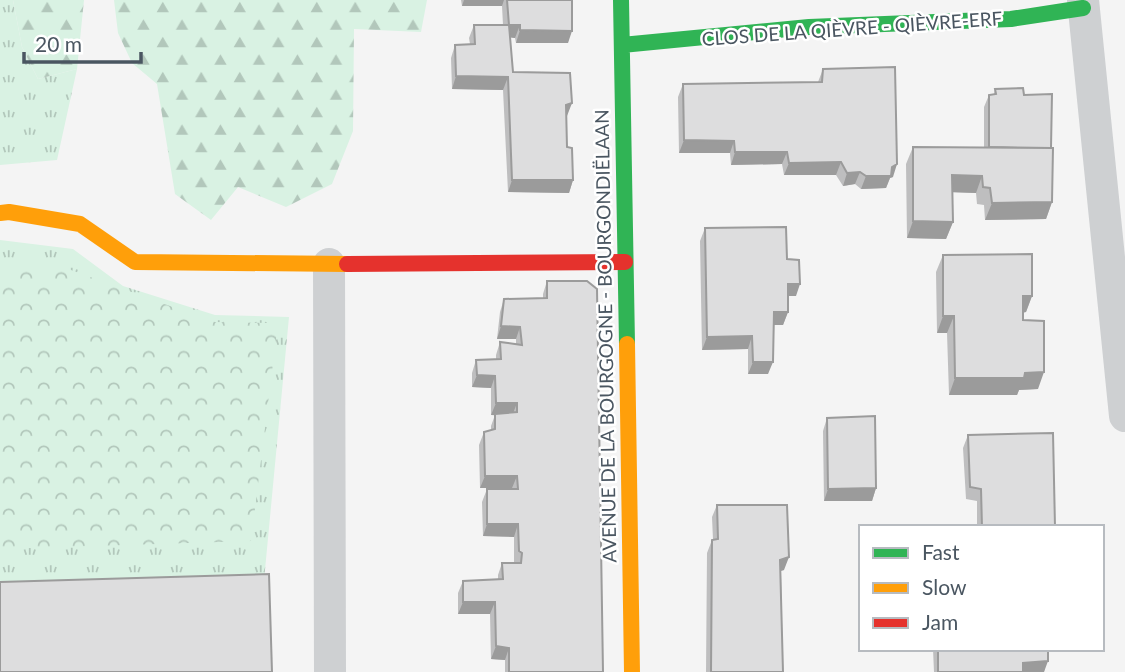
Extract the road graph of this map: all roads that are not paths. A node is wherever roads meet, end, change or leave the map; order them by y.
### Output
1 (621, 0) edge
2 (1083, 4) edge
3 (622, 45) junction
4 (0, 213) edge
5 (625, 261) junction
6 (328, 264) junction
7 (1125, 416) edge
8 (330, 672) edge
9 (632, 672) edge

1 - 3 street, AVENUE DE LA BOURGOGNE - BOURGONDIËLAAN
2 - 3 street, CLOS DE LA QIÈVRE - QIÈVRE-ERF
2 - 7 street, CLOS DE LA QIÈVRE - QIÈVRE-ERF
3 - 5 street, AVENUE DE LA BOURGOGNE - BOURGONDIËLAAN
4 - 6 street
5 - 6 street
5 - 9 street, AVENUE DE LA BOURGOGNE - BOURGONDIËLAAN
6 - 8 street

